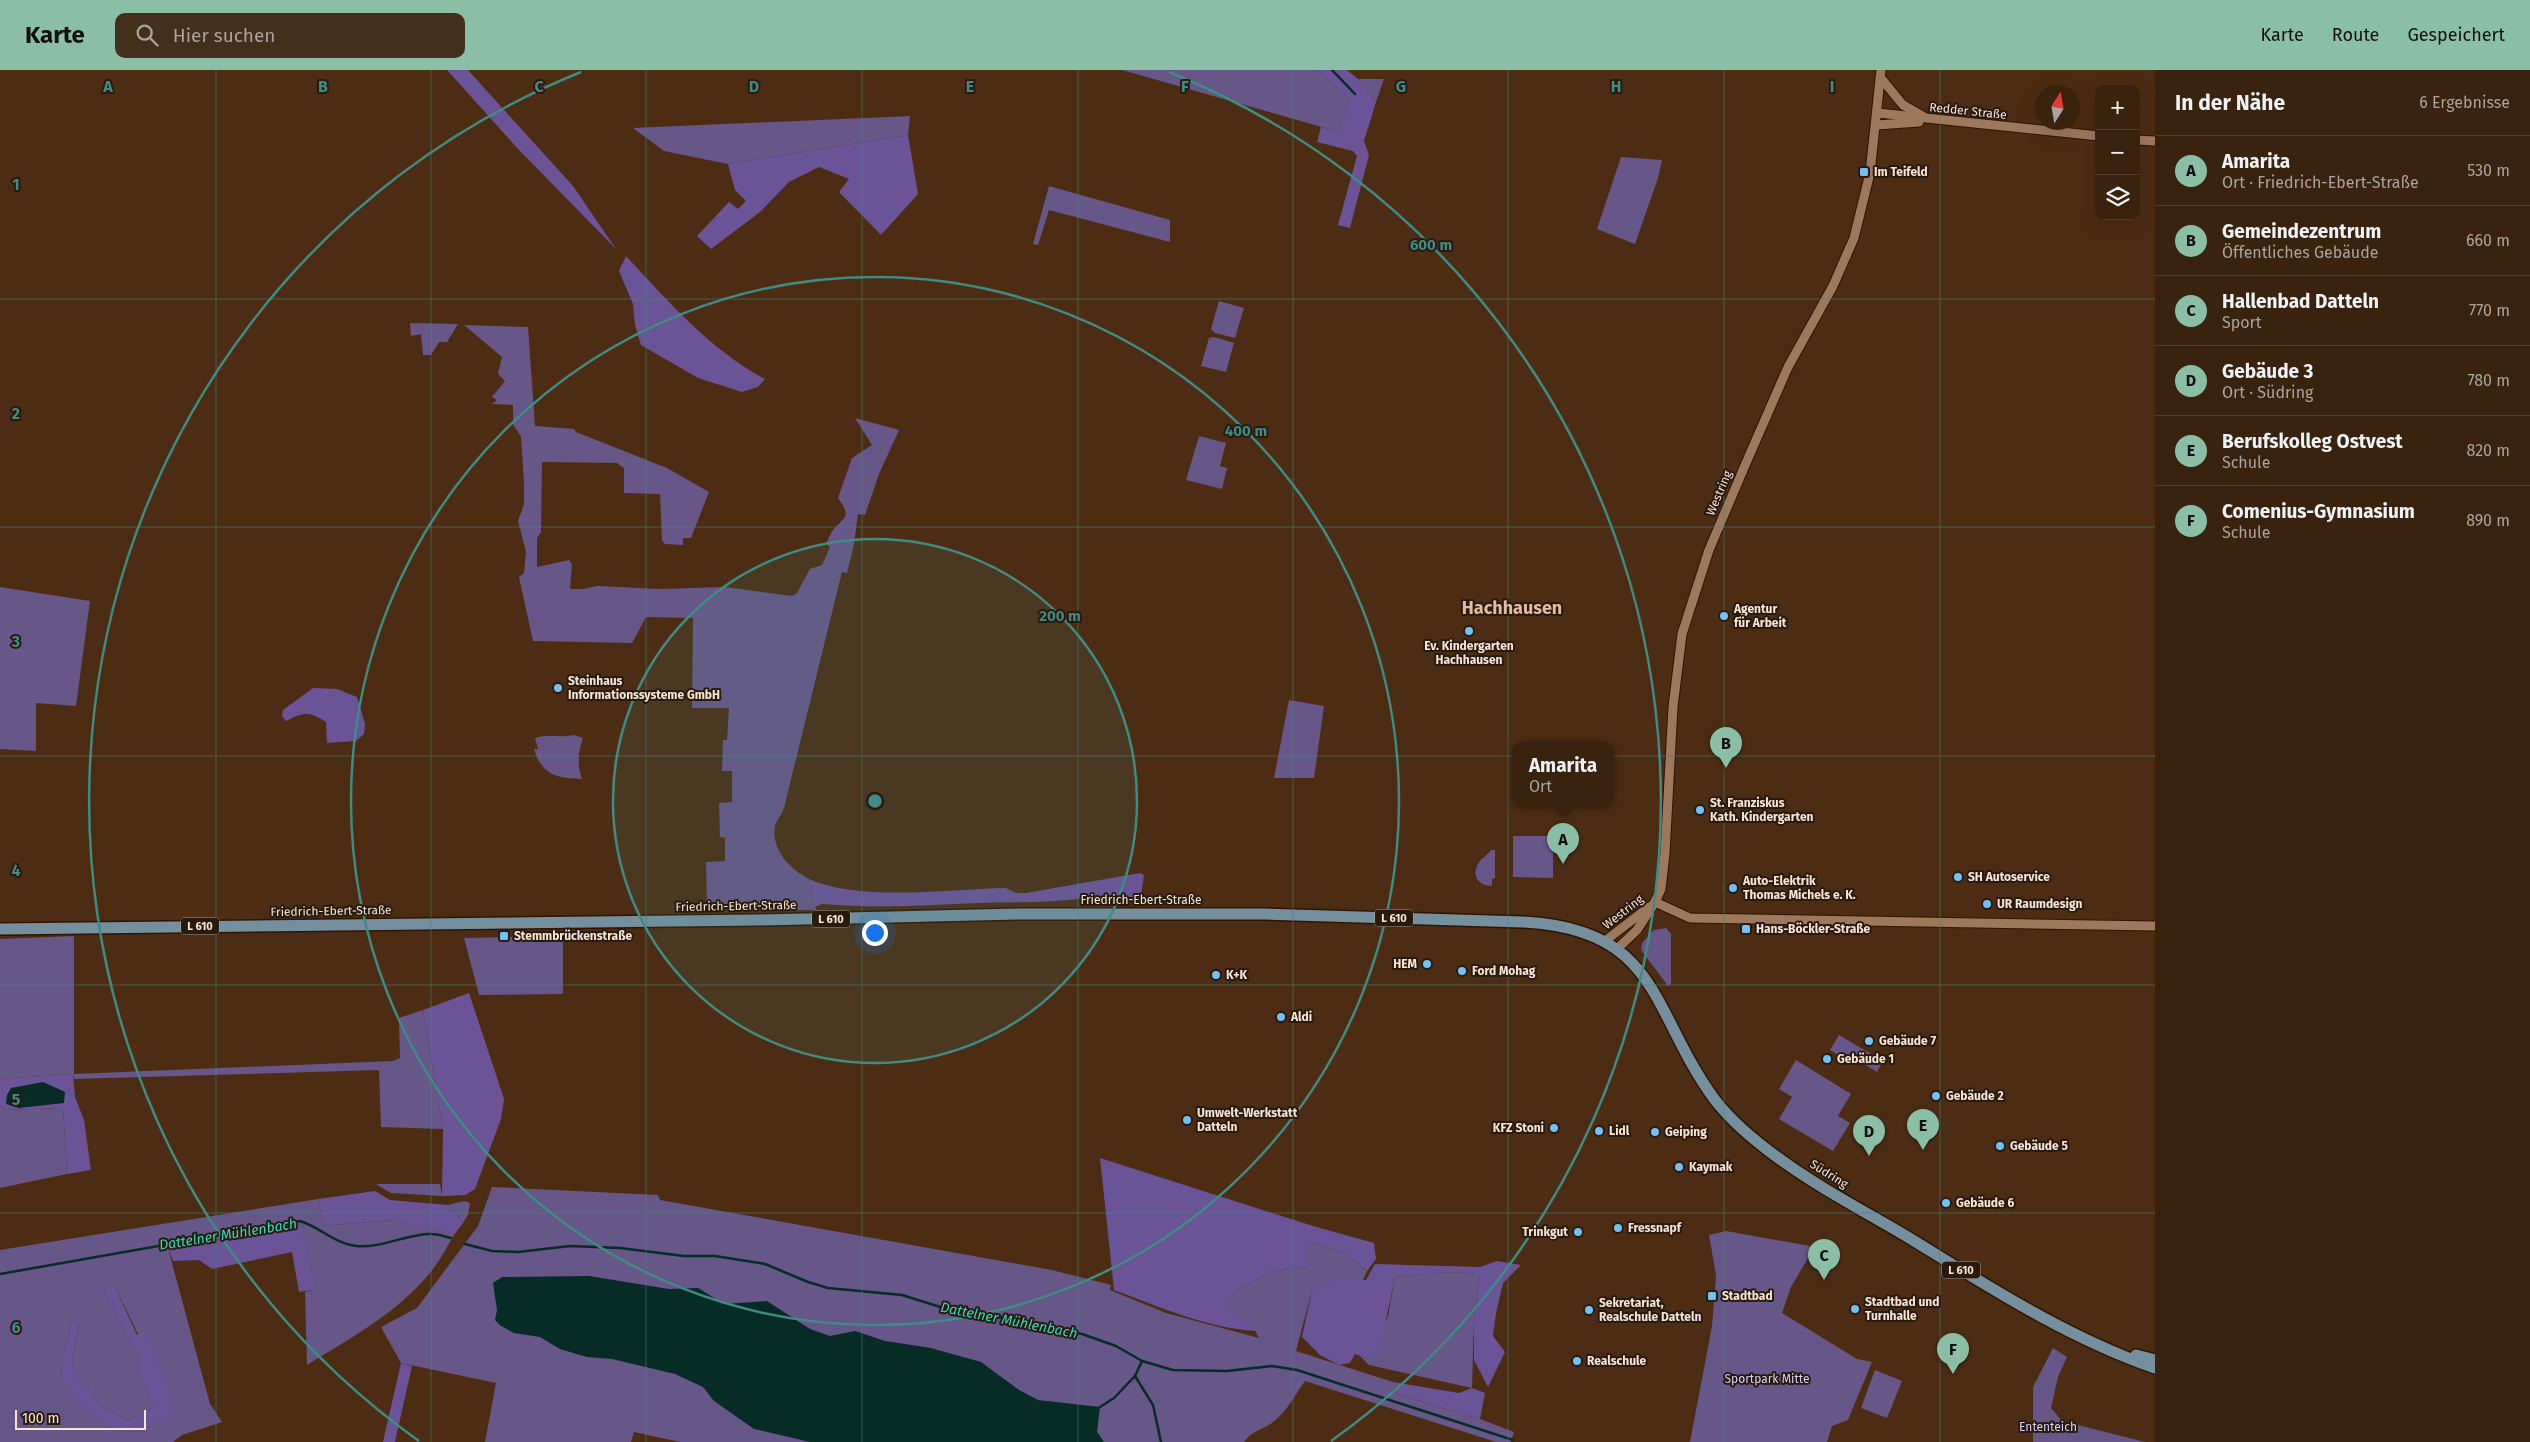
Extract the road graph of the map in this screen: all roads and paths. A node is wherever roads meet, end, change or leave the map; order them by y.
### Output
1 (1881, 74) edge
2 (1878, 113) junction
3 (1931, 120) junction
4 (1876, 125) junction
5 (2095, 136) edge
6 (2140, 140) edge
7 (2155, 142) edge
8 (1655, 902) junction
9 (2155, 926) edge
10 (0, 929) edge
11 (1605, 941) junction
12 (1617, 949) junction
13 (2098, 1345) junction
14 (2155, 1360) edge
15 (2155, 1368) edge

1 - 2 street
1 - 3 street
2 - 3 street, Redder Straße
2 - 4 street, Westring
3 - 4 street
3 - 5 street, Redder Straße
4 - 8 street, Westring
6 - 7 street
8 - 9 street
8 - 11 street, Westring
8 - 12 street, Westring
10 - 11 main road, Friedrich-Ebert-Straße / L 610
11 - 12 main road, Friedrich-Ebert-Straße / L 610
12 - 13 main road, Südring / L 610
13 - 14 main road, Südring / L 610
13 - 15 main road, Südring / L 610

